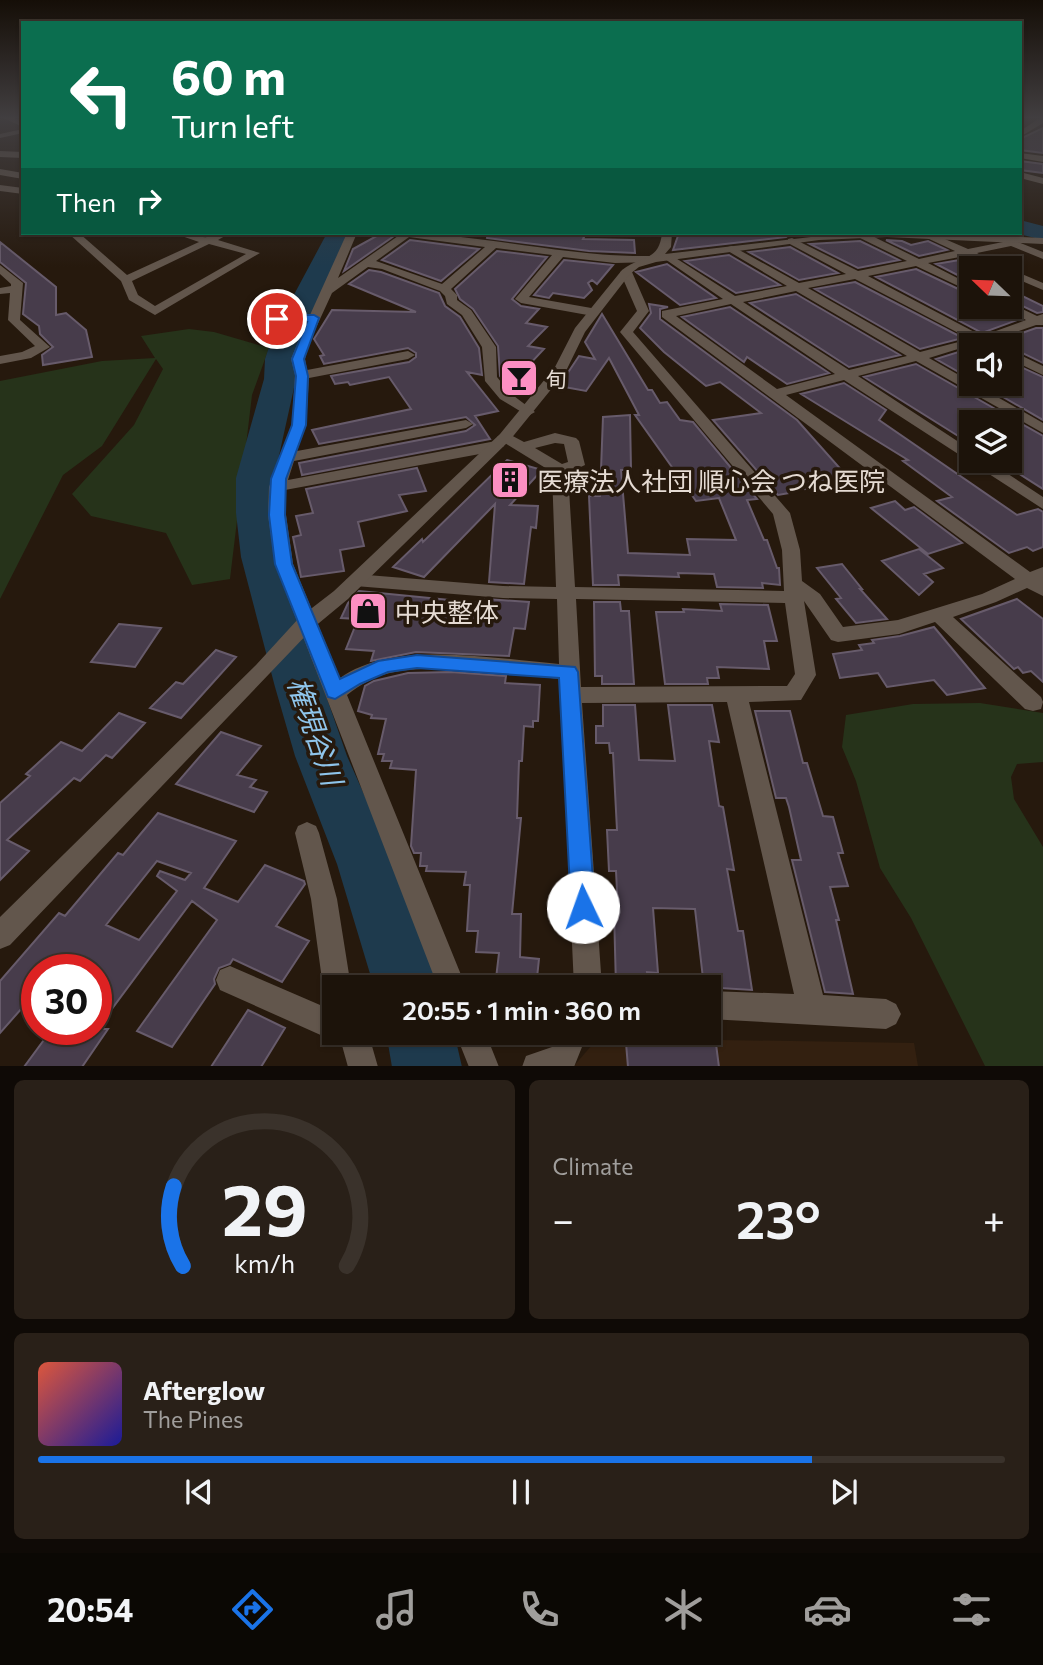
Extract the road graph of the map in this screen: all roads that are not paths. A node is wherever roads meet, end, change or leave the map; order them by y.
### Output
1 (0, 172) edge
2 (21, 176) edge
3 (1022, 176) edge
4 (1043, 181) edge
5 (0, 188) edge
6 (21, 191) edge
7 (75, 235) edge
8 (185, 235) edge
9 (220, 235) edge
10 (351, 235) edge
11 (406, 235) edge
12 (417, 235) edge
13 (667, 235) edge
14 (862, 235) junction
15 (931, 236) junction
16 (1013, 238) edge
17 (207, 241) junction
18 (792, 241) junction
19 (1042, 241) edge
20 (496, 243) junction
21 (732, 249) junction
22 (561, 251) junction
23 (965, 252) junction
24 (974, 256) edge
25 (1043, 256) edge
26 (661, 258) junction
27 (917, 262) junction
28 (367, 263) junction
29 (0, 268) edge
30 (626, 272) junction
31 (858, 274) junction
32 (1022, 277) edge
33 (126, 280) junction
34 (959, 283) edge
35 (796, 286) junction
36 (1043, 287) edge
37 (18, 289) junction
38 (444, 289) junction
39 (0, 291) edge
40 (327, 291) junction
41 (732, 300) junction
42 (593, 312) junction
43 (1022, 312) edge
44 (314, 318) junction
45 (277, 319) dead end
46 (1041, 320) edge
47 (969, 333) edge
48 (1008, 333) edge
49 (959, 348) edge
50 (408, 355) dead end
51 (918, 357) junction
52 (0, 360) edge
53 (1022, 360) edge
54 (1043, 371) edge
55 (845, 375) junction
56 (302, 376) junction
57 (774, 394) junction
58 (528, 412) junction
59 (466, 424) dead end
60 (1043, 429) edge
61 (500, 441) junction
62 (522, 447) junction
63 (959, 449) edge
64 (286, 458) junction
65 (560, 470) junction
66 (996, 473) edge
67 (277, 487) junction
68 (1043, 504) edge
69 (355, 580) junction
70 (1038, 581) edge
71 (794, 591) junction
72 (565, 593) junction
73 (938, 614) junction
74 (306, 623) junction
75 (568, 672) junction
76 (335, 692) junction
77 (736, 694) junction
78 (571, 695) junction
79 (1032, 703) dead end
80 (307, 833) dead end
81 (0, 936) edge
82 (336, 975) edge
83 (447, 975) edge
84 (587, 975) edge
85 (230, 980) dead end
86 (721, 1005) edge
87 (812, 1009) junction
88 (886, 1014) dead end
89 (322, 1020) edge
90 (353, 1045) edge
91 (475, 1045) edge
92 (568, 1045) edge
93 (363, 1066) edge
94 (484, 1066) edge
95 (537, 1066) edge

1 - 2 street
3 - 4 street
5 - 6 street
7 - 33 street
8 - 17 street
9 - 17 street
10 - 40 street
11 - 28 street
12 - 20 street
13 - 26 street
14 - 15 street
14 - 18 street
14 - 27 street
15 - 16 street
15 - 23 street
16 - 19 street
16 - 23 street
16 - 25 street
17 - 33 street
17 - 33 street
18 - 21 street
18 - 31 street
20 - 22 street
20 - 38 street
21 - 26 street
21 - 35 street
22 - 26 street
22 - 42 street
23 - 24 street
23 - 27 street
26 - 30 street
26 - 41 street
27 - 31 street
27 - 34 street
28 - 38 street
28 - 40 street
29 - 37 street
30 - 42 street
30 - 71 street
31 - 35 street
31 - 47 street
32 - 36 street
35 - 41 street
35 - 51 street
37 - 39 street
37 - 52 street
38 - 58 street
40 - 44 street
41 - 55 street
41 - 57 street
42 - 58 street
43 - 46 street
44 - 45 street
44 - 56 street
46 - 48 street
49 - 51 street
50 - 56 street
51 - 55 street
51 - 60 street
53 - 54 street
55 - 57 street
55 - 63 street
56 - 64 street
57 - 70 street
58 - 61 street
59 - 64 street
61 - 62 street
61 - 67 street
61 - 69 street
62 - 65 street
62 - 65 street
64 - 67 street
65 - 72 street
66 - 68 street
67 - 74 street
69 - 72 street
69 - 74 street
70 - 73 street
71 - 72 street
71 - 73 street
71 - 77 street
72 - 75 street
73 - 79 street
74 - 76 street
74 - 81 street
75 - 76 street
75 - 78 street
76 - 83 street
77 - 78 street
77 - 87 street
78 - 84 street
80 - 82 street
85 - 89 street
86 - 87 street
87 - 88 street
90 - 93 street
91 - 94 street
92 - 95 street

